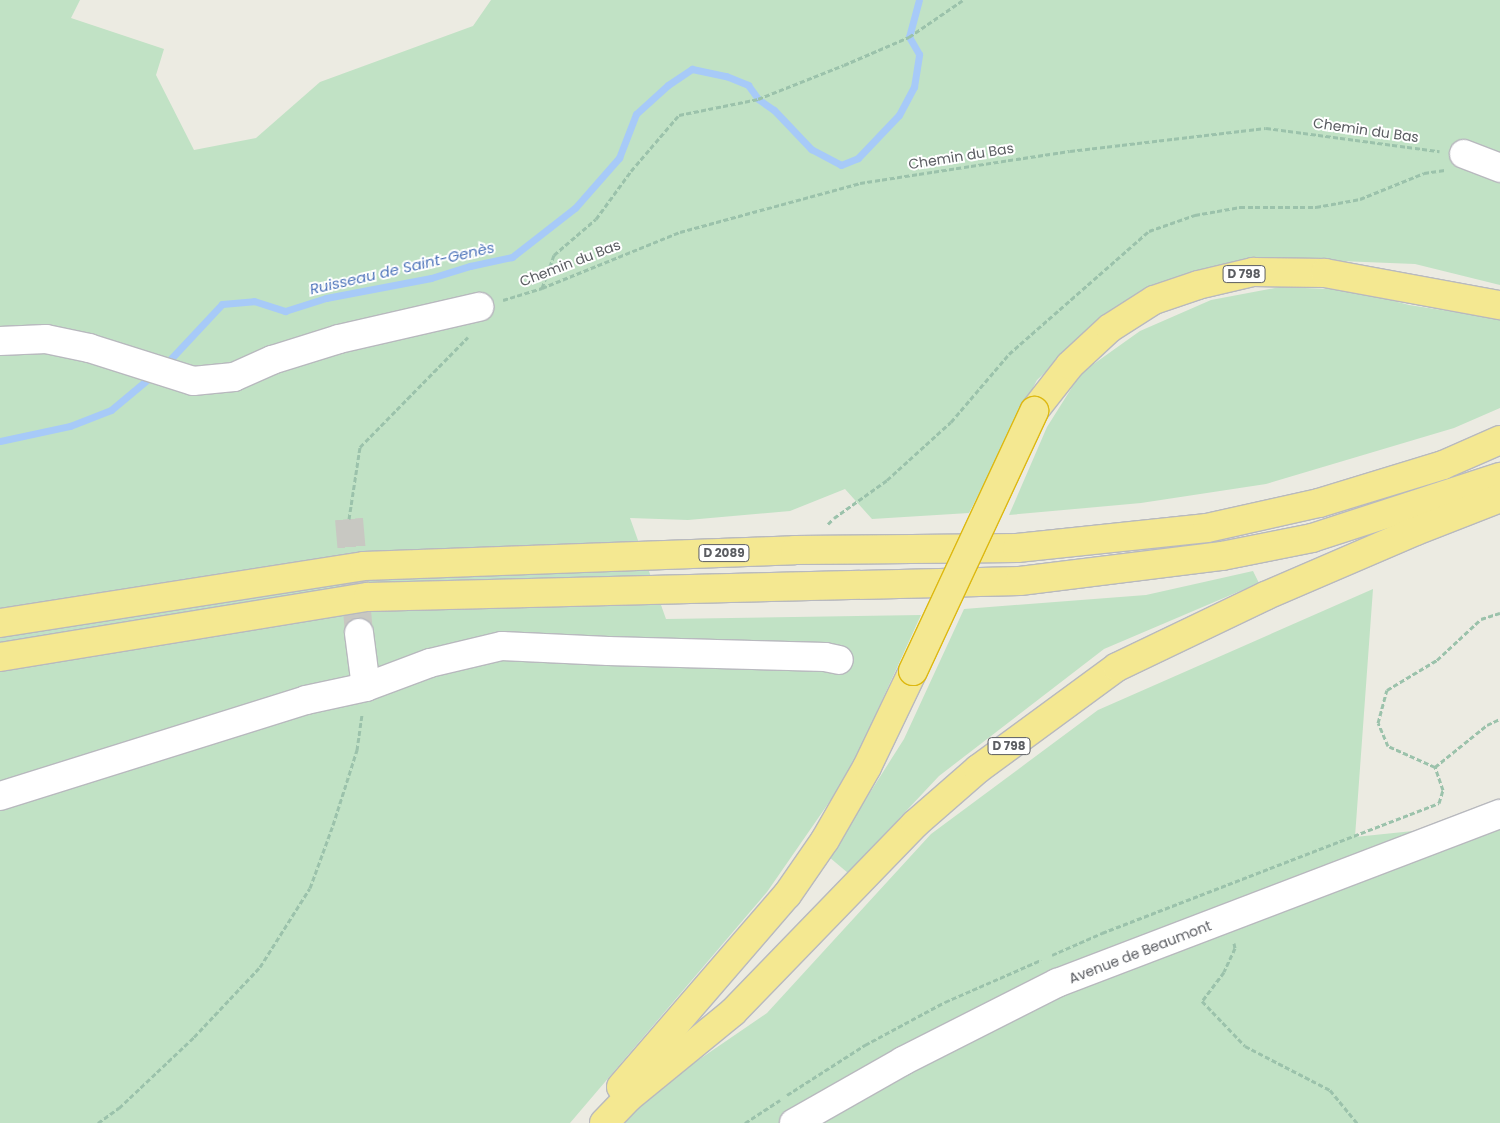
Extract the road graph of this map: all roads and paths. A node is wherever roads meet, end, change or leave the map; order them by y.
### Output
1 (963, 0) edge
2 (1464, 154) joint
3 (1500, 168) edge
4 (542, 288) junction
5 (1500, 305) edge
6 (479, 307) junction
7 (0, 341) edge
8 (1500, 440) edge
9 (1500, 477) edge
10 (1500, 498) edge
11 (349, 518) tunnel mouth
12 (1500, 613) edge
13 (0, 623) edge
14 (359, 633) tunnel mouth
15 (0, 657) edge
16 (839, 660) dead end
17 (366, 687) junction
18 (1500, 719) edge
19 (0, 796) edge
20 (1500, 814) edge
21 (1233, 940) dead end
22 (98, 1123) edge
23 (589, 1123) edge
24 (604, 1123) edge
25 (794, 1123) edge
26 (1357, 1123) edge

1 - 4 path
2 - 3 street
2 - 4 path, Chemin du Bas
4 - 6 path, Chemin du Bas
5 - 23 highway, D 798, bridge
6 - 7 street
6 - 11 path
8 - 13 highway, D 2089
9 - 15 highway
10 - 24 highway, D 798
12 - 18 path
14 - 17 street
16 - 17 street
17 - 19 street
17 - 22 path
20 - 25 street, Avenue de Beaumont
21 - 26 path

